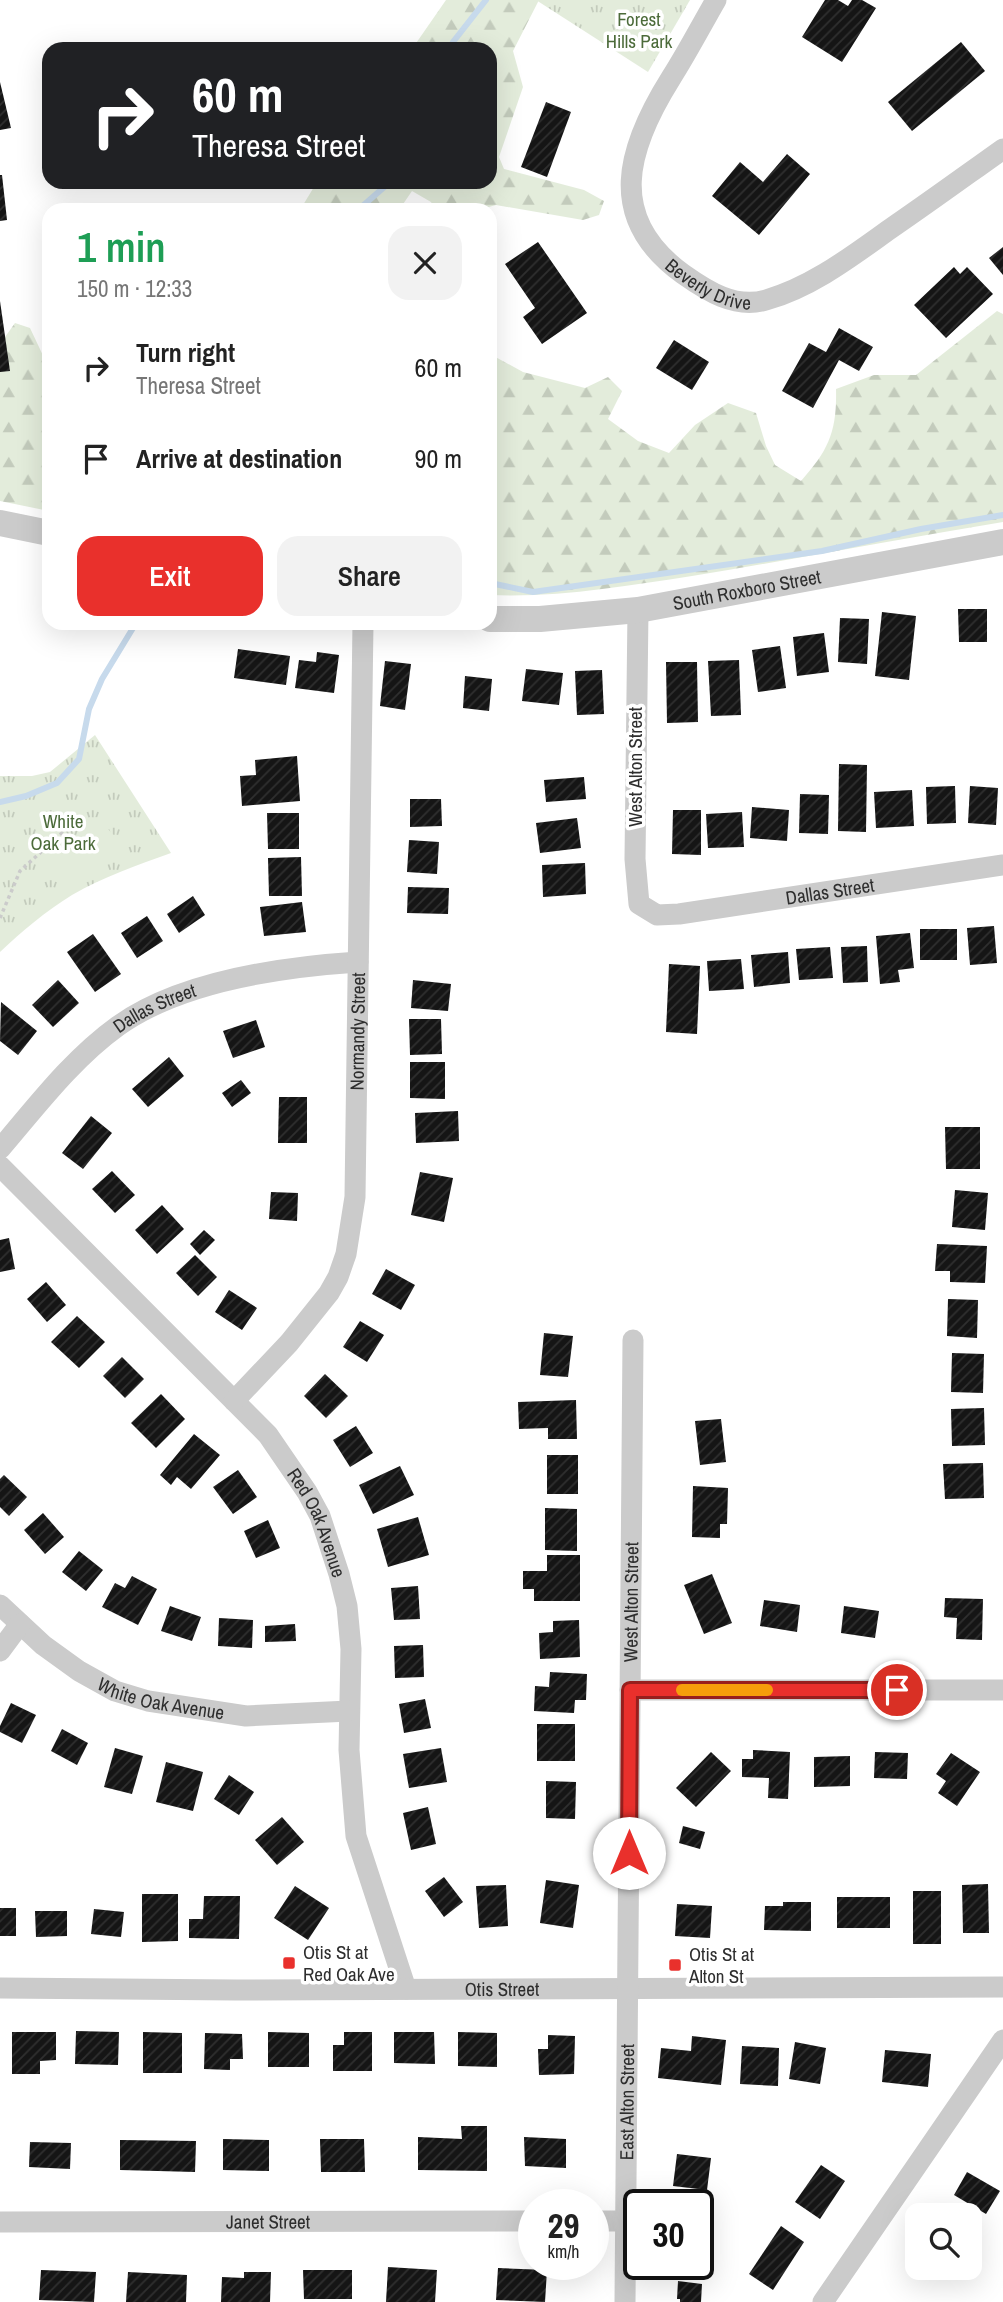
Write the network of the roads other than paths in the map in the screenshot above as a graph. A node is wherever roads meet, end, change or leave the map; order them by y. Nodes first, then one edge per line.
1 (716, 0) edge
2 (1003, 149) edge
3 (0, 523) edge
4 (42, 532) edge
5 (1003, 542) edge
6 (638, 610) junction
7 (497, 619) edge
8 (363, 630) edge
9 (1003, 865) edge
10 (657, 915) joint
11 (358, 962) junction
12 (0, 1149) edge
13 (0, 1166) edge
14 (633, 1340) dead end
15 (233, 1401) junction
16 (0, 1605) edge
17 (20, 1624) junction
18 (0, 1651) edge
19 (630, 1690) junction
20 (1003, 1690) edge
21 (349, 1711) junction
22 (1003, 1987) edge
23 (0, 1988) edge
24 (406, 1989) junction
25 (628, 1989) junction
26 (1003, 2040) edge
27 (626, 2189) edge
28 (518, 2221) edge
29 (0, 2222) edge
30 (625, 2280) edge
31 (625, 2302) edge
32 (823, 2302) edge

1 - 2 street, Beverly Drive
3 - 4 street
5 - 6 street, South Roxboro Street
6 - 7 street, South Roxboro Street
6 - 10 street, West Alton Street
8 - 11 street, Normandy Street
9 - 10 street, Dallas Street
11 - 12 street, Dallas Street
11 - 15 street, Normandy Street
13 - 15 street, Red Oak Avenue
14 - 19 street, West Alton Street
15 - 21 street, Red Oak Avenue
16 - 17 street, White Oak Avenue
17 - 18 street
17 - 21 street, White Oak Avenue
19 - 20 street
19 - 25 street, West Alton Street
21 - 24 street, Red Oak Avenue
22 - 25 street, Otis Street
23 - 24 street, Otis Street
24 - 25 street, Otis Street
25 - 27 street, East Alton Street
26 - 32 street
28 - 29 street, Janet Street
30 - 31 street, East Alton Street

